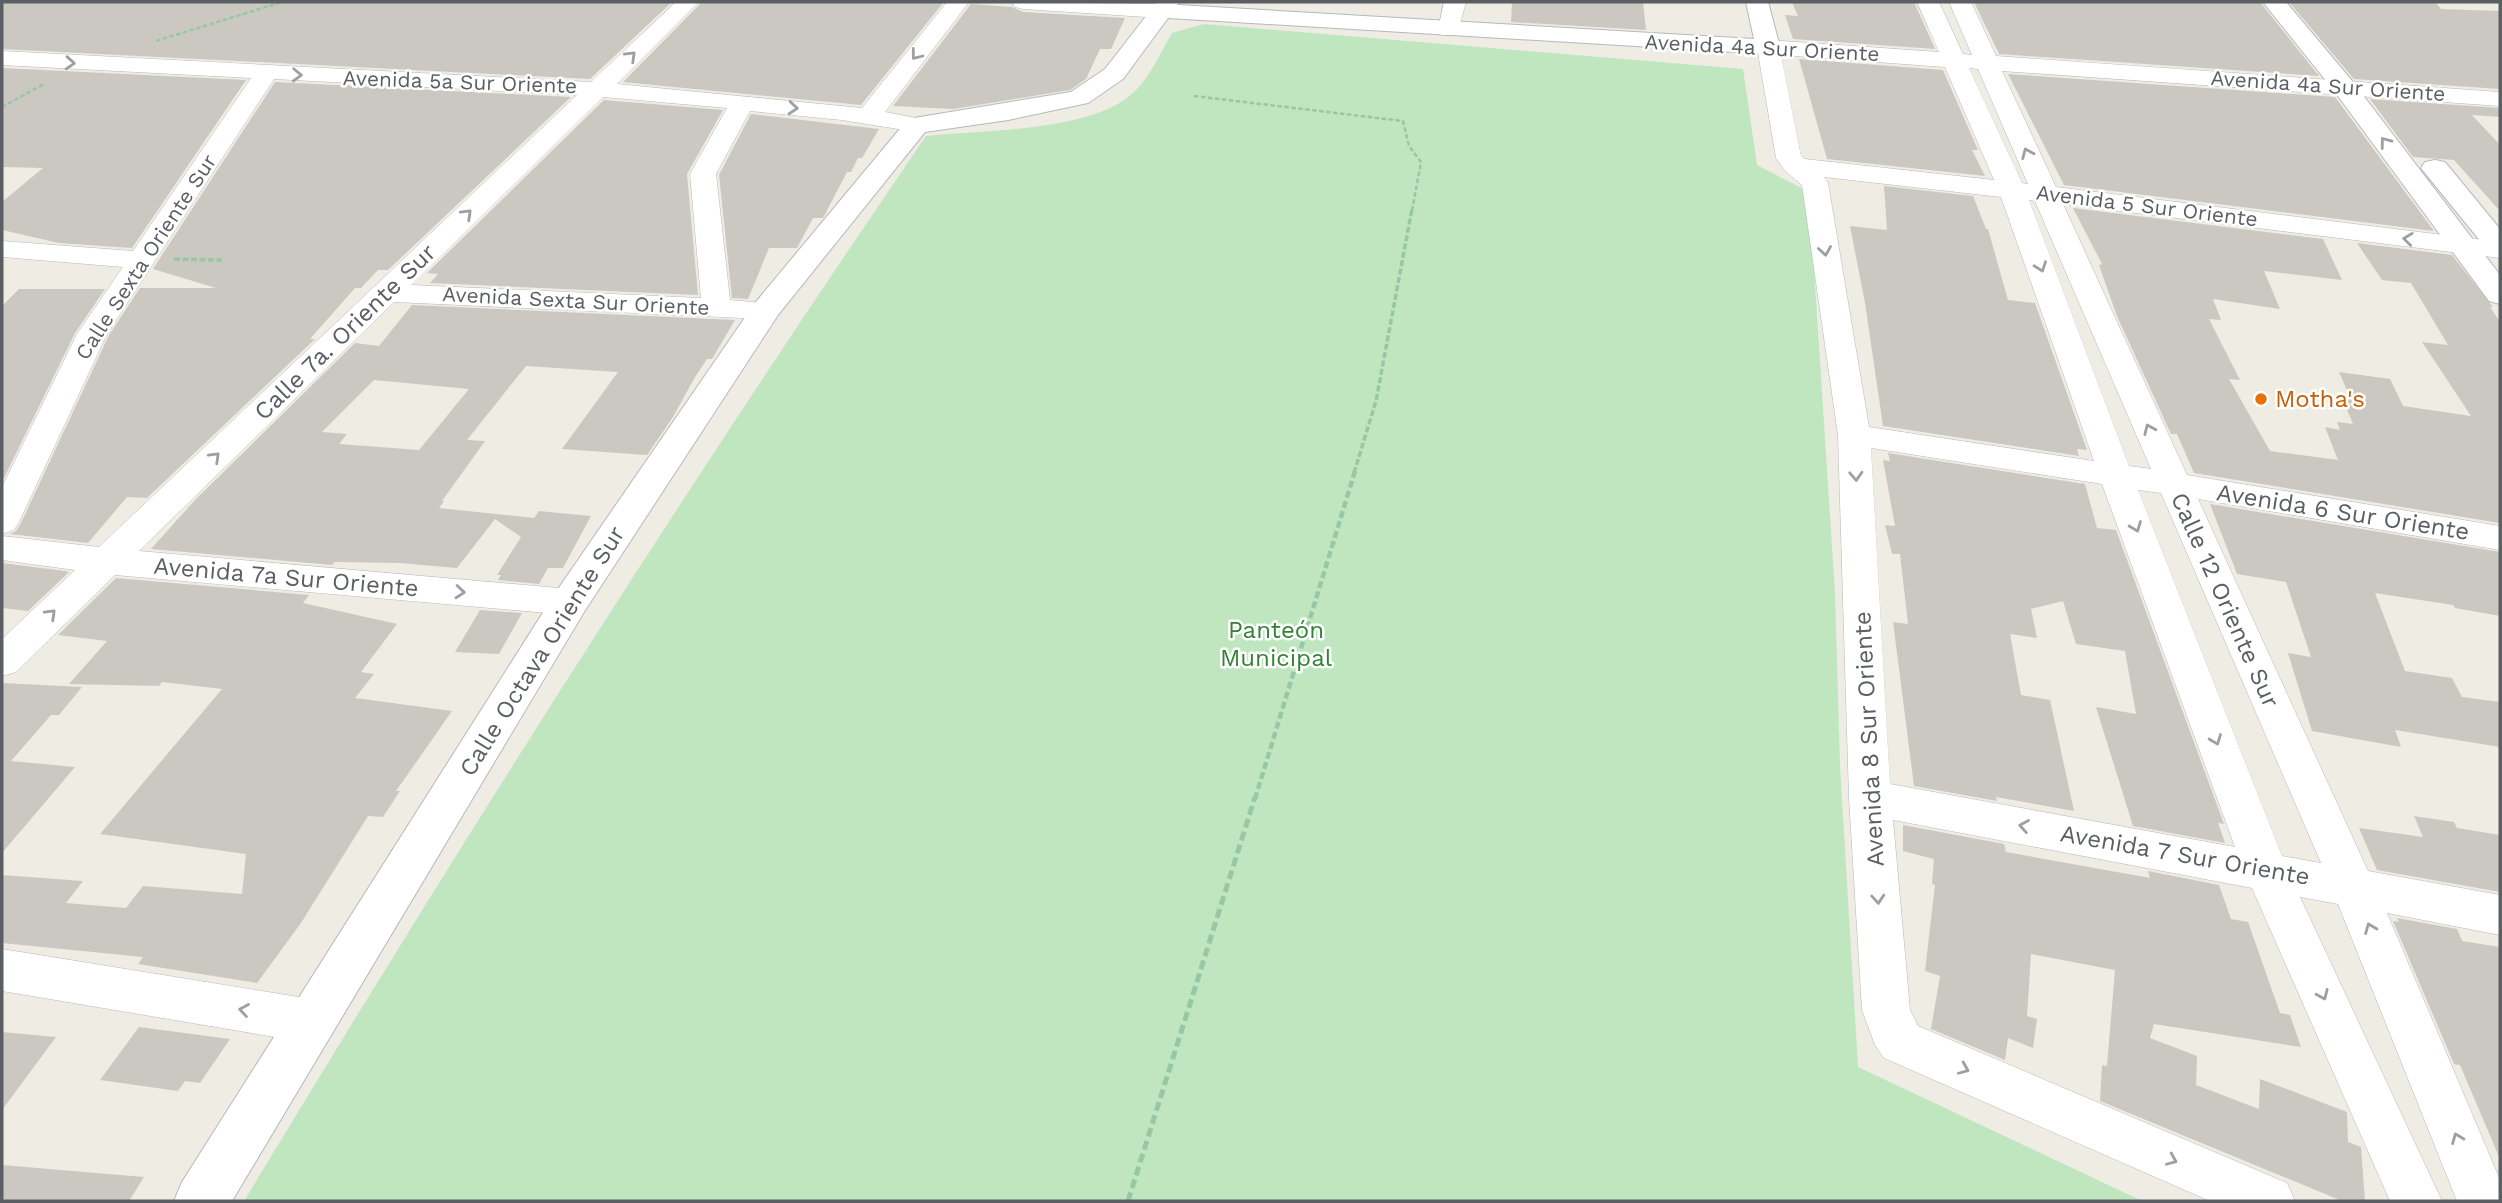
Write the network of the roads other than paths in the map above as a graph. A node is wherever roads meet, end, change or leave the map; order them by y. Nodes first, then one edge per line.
1 (688, 2) edge
2 (958, 2) edge
3 (1023, 2) edge
4 (1455, 2) edge
5 (1757, 2) edge
6 (1928, 2) edge
7 (1960, 2) edge
8 (2274, 2) edge
9 (2302, 2) edge
10 (1165, 6) edge
11 (1449, 30) junction
12 (1768, 47) junction
13 (2, 58) edge
14 (1952, 59) junction
15 (1987, 61) junction
16 (266, 73) junction
17 (599, 88) junction
18 (2358, 88) junction
19 (2499, 99) edge
20 (742, 103) junction
21 (870, 115) junction
22 (917, 125) junction
23 (1804, 174) junction
24 (2033, 202) junction
25 (2, 248) edge
26 (2489, 256) edge
27 (141, 260) junction
28 (386, 293) junction
29 (2500, 295) edge
30 (716, 307) junction
31 (766, 310) junction
32 (1854, 435) junction
33 (2116, 476) junction
34 (2174, 484) junction
35 (2, 522) edge
36 (2500, 538) edge
37 (2, 548) edge
38 (106, 561) junction
39 (570, 602) junction
40 (2, 662) edge
41 (1870, 798) junction
42 (2266, 871) junction
43 (2353, 886) junction
44 (2500, 915) edge
45 (2, 970) edge
46 (311, 1021) junction
47 (201, 1201) edge
48 (2269, 1201) edge
49 (2416, 1201) edge
50 (2483, 1201) edge

17 -> 1 street, Calle 7a. Oriente Sur
2 -> 21 street
3 - 10 street, Avenida 4a Sur Oriente
4 - 11 street
5 - 12 street
6 - 14 street, Calle 12 Oriente Sur
7 - 15 street, Calle 12 Oriente Sur
8 - 18 street
9 - 18 street
10 - 11 street, Avenida 4a Sur Oriente
10 - 22 street
11 - 12 street, Avenida 4a Sur Oriente
12 - 14 street, Avenida 4a Sur Oriente
12 - 23 street, Avenida 8 Sur Oriente
13 -> 16 street, Avenida 5a Sur Oriente
14 - 15 street, Avenida 4a Sur Oriente
14 - 24 street, Calle 12 Oriente Sur
15 - 18 street, Avenida 4a Sur Oriente
24 -> 15 street, Calle 12 Oriente Sur
16 -> 17 street, Avenida 5a Sur Oriente
16 - 27 street, Calle Sexta Oriente Sur
17 - 20 street, Avenida 5a Sur Oriente
28 -> 17 street, Calle 7a. Oriente Sur
18 - 19 street, Avenida 4a Sur Oriente
26 -> 18 street
18 - 26 street
20 -> 21 street, Avenida 5a Sur Oriente
20 - 30 street
21 - 22 street, Avenida 5a Sur Oriente
22 - 31 street, Calle Octava Oriente Sur
23 - 24 street, Avenida 5 Sur Oriente
23 -> 32 street, Avenida 8 Sur Oriente
24 - 26 street, Avenida 5 Sur Oriente
24 -> 33 street, Calle 12 Oriente Sur
34 -> 24 street, Calle 12 Oriente Sur
25 - 27 street
26 - 29 street
27 - 35 street, Calle Sexta Oriente Sur
28 - 30 street, Avenida Sexta Sur Oriente
38 -> 28 street, Calle 7a. Oriente Sur
30 - 31 street, Avenida Sexta Sur Oriente
31 - 39 street, Calle Octava Oriente Sur
32 - 33 street, Avenida 6 Sur Oriente
32 -> 41 street, Avenida 8 Sur Oriente
33 - 34 street, Avenida 6 Sur Oriente
33 -> 42 street, Calle 12 Oriente Sur
34 - 36 street, Avenida 6 Sur Oriente
34 - 43 street, Calle 12 Oriente Sur
37 - 38 street, Avenida 7a Sur Oriente
38 -> 39 street, Avenida 7a Sur Oriente
40 -> 38 street, Calle 7a. Oriente Sur
39 - 46 street, Calle Octava Oriente Sur
42 -> 41 street, Avenida 7 Sur Oriente
41 -> 48 street, Avenida 8 Sur Oriente
42 - 43 street, Avenida 7 Sur Oriente
42 -> 49 street, Calle 12 Oriente Sur
43 - 44 street, Avenida 7 Sur Oriente
50 -> 43 street, Calle 12 Oriente Sur
46 -> 45 street
46 - 47 street, Calle Octava Oriente Sur

